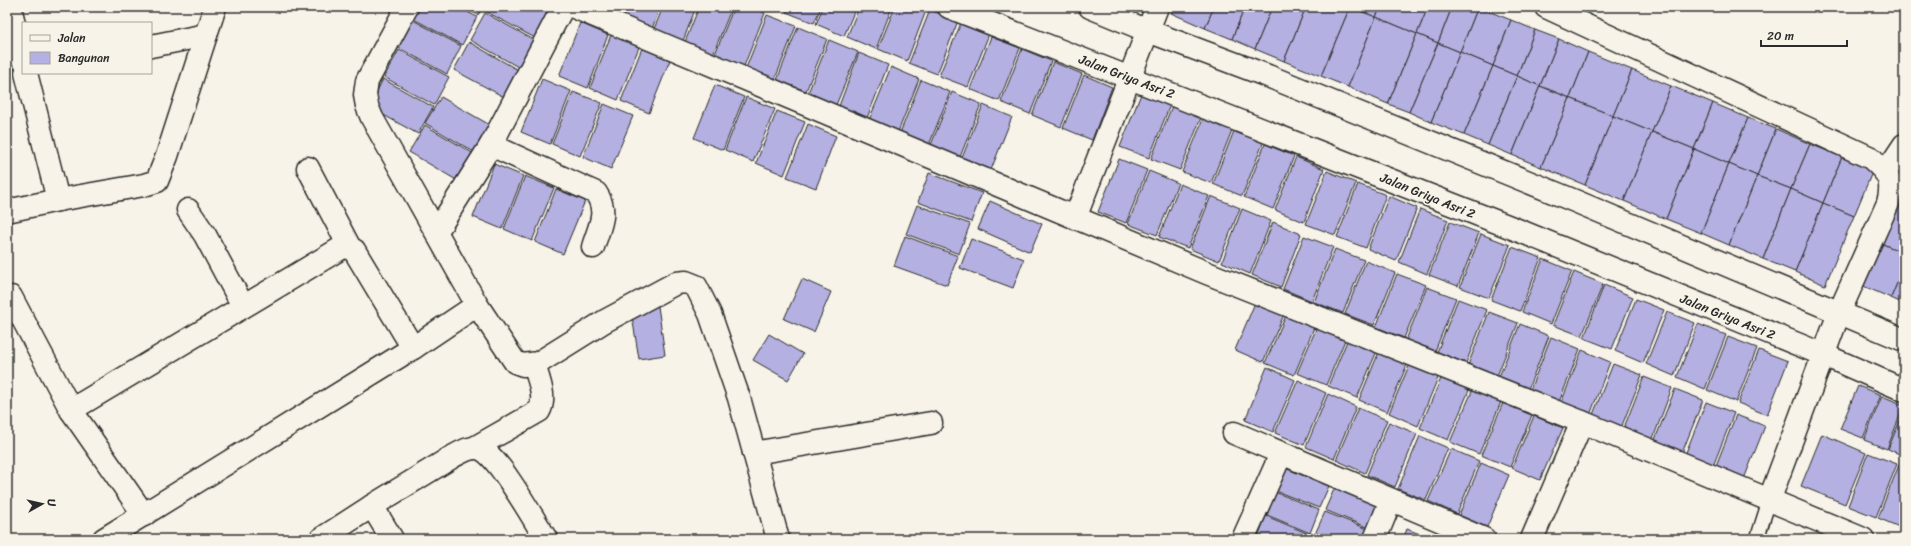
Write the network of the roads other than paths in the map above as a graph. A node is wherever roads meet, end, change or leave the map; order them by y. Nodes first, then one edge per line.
1 (10, 7) edge
2 (215, 7) edge
3 (407, 7) edge
4 (563, 7) edge
5 (574, 7) edge
6 (949, 7) edge
7 (1090, 7) edge
8 (1157, 7) edge
9 (1546, 7) edge
10 (1147, 34) junction
11 (206, 35) junction
12 (152, 46) edge
13 (22, 56) edge
14 (26, 74) edge
15 (1130, 75) junction
16 (491, 145) junction
17 (1904, 145) edge
18 (308, 168) dead end
19 (1886, 172) junction
20 (58, 200) junction
21 (188, 210) dead end
22 (7, 211) edge
23 (1075, 218) junction
24 (437, 231) junction
25 (593, 246) dead end
26 (350, 248) junction
27 (11, 297) dead end
28 (477, 305) junction
29 (243, 306) junction
30 (1839, 313) junction
31 (1904, 340) edge
32 (413, 348) junction
33 (1824, 355) junction
34 (534, 364) junction
35 (1904, 390) edge
36 (72, 410) junction
37 (1582, 422) junction
38 (932, 423) dead end
39 (1234, 433) dead end
40 (474, 448) junction
41 (754, 453) junction
42 (1280, 454) junction
43 (1391, 500) junction
44 (1770, 501) junction
45 (372, 506) junction
46 (144, 515) junction
47 (104, 539) edge
48 (320, 539) edge
49 (392, 539) edge
50 (546, 539) edge
51 (778, 539) edge
52 (1243, 539) edge
53 (1375, 539) edge
54 (1484, 539) edge
55 (1532, 539) edge
56 (1756, 539) edge
57 (1863, 539) edge

1 - 13 street
2 - 11 street
3 - 24 street
4 - 16 street
5 - 23 street
6 - 15 street, Jalan Griya Asri 2
7 - 10 street
8 - 10 street
9 - 19 street
10 - 15 street
10 - 30 street
11 - 12 street
11 - 20 street
14 - 20 street
15 - 23 street
15 - 33 street, Jalan Griya Asri 2
16 - 24 street
16 - 25 street
17 - 19 street
18 - 26 street
19 - 30 street
20 - 22 street
21 - 29 street
23 - 37 street
24 - 28 street
26 - 29 street
26 - 32 street
27 - 36 street
28 - 32 street
28 - 34 street
29 - 36 street
30 - 31 street
30 - 33 street
32 - 46 street
33 - 35 street, Jalan Griya Asri 2
33 - 44 street
34 - 40 street
34 - 41 street
36 - 46 street
37 - 44 street
37 - 55 street
38 - 41 street
39 - 42 street
40 - 45 street
40 - 50 street
41 - 51 street
42 - 43 street
42 - 52 street
43 - 53 street
43 - 54 street
44 - 56 lane
44 - 57 street
45 - 48 street
45 - 49 street
46 - 47 street

